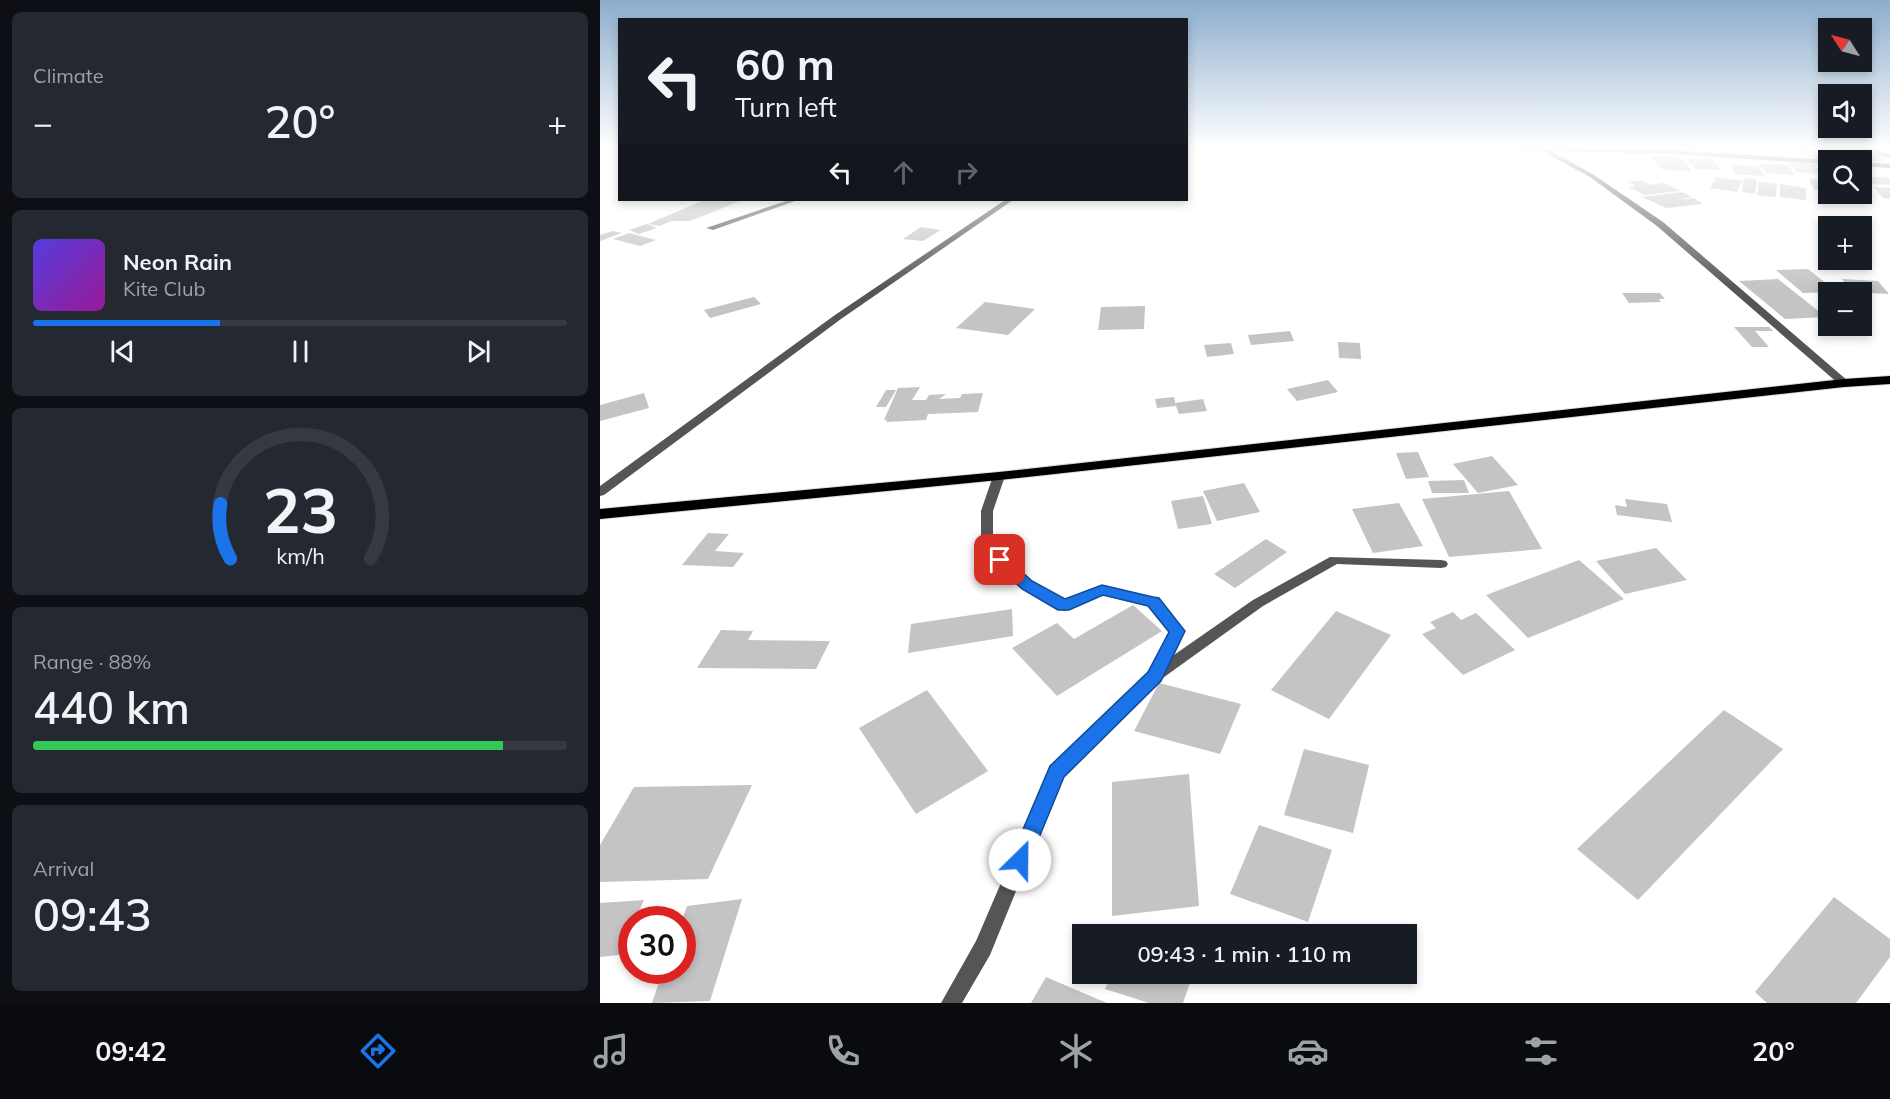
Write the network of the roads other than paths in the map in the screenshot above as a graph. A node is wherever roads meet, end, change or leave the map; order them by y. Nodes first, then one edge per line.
1 (1619, 195) edge
2 (791, 201) edge
3 (1009, 201) edge
4 (710, 228) dead end
5 (1890, 380) edge
6 (1844, 383) junction
7 (999, 476) junction
8 (600, 492) edge
9 (600, 514) edge
10 (1441, 564) dead end
11 (1155, 676) junction
12 (951, 1003) edge

1 - 6 street
2 - 4 street
3 - 8 street
5 - 6 main road
6 - 7 main road
7 - 9 main road
7 - 11 street
10 - 11 street
11 - 12 street

